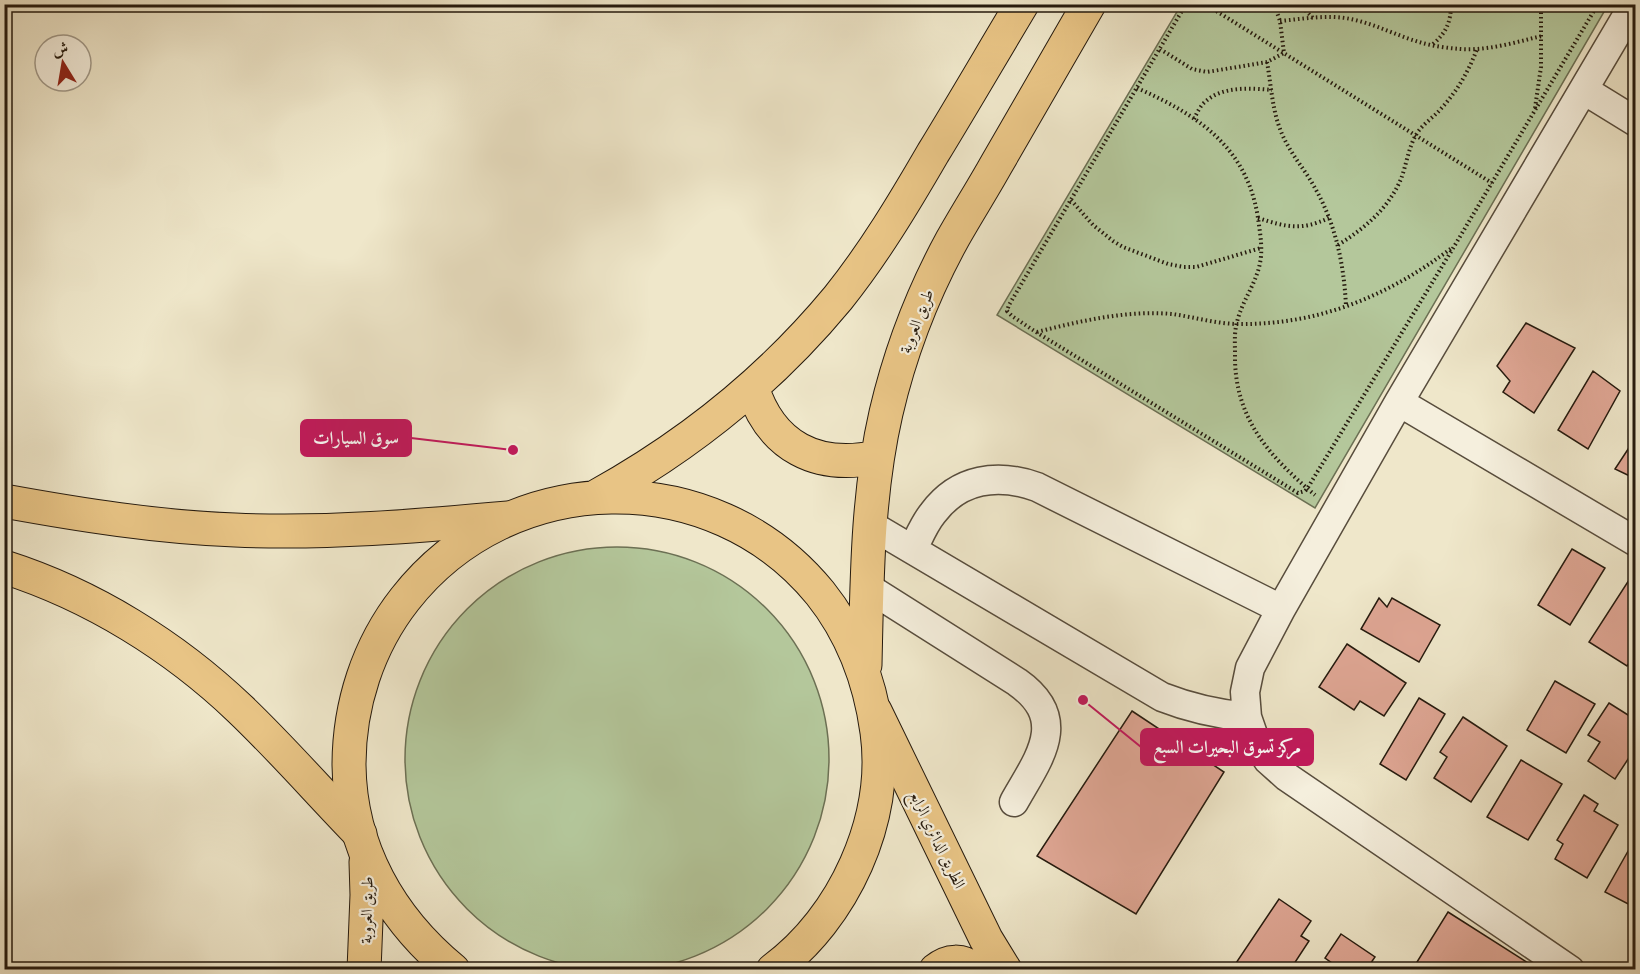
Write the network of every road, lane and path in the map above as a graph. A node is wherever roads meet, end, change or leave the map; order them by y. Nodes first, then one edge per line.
1 (1022, 4) edge
2 (1089, 4) edge
3 (1185, 4) edge
4 (1205, 4) edge
5 (1274, 4) edge
6 (1299, 4) edge
7 (1450, 4) edge
8 (1541, 4) edge
9 (1598, 4) edge
10 (1634, 4) edge
11 (1314, 18) junction
12 (1280, 21) junction
13 (1542, 36) junction
14 (1433, 45) junction
15 (1160, 49) junction
16 (1477, 49) junction
17 (1284, 53) junction
18 (1267, 62) junction
19 (1137, 88) junction
20 (1272, 90) junction
21 (1584, 90) junction
22 (1534, 113) junction
23 (1194, 119) junction
24 (1635, 122) edge
25 (1416, 135) junction
26 (1492, 183) junction
27 (1519, 199) junction
28 (1071, 200) junction
29 (1258, 218) junction
30 (1329, 218) junction
31 (1338, 245) junction
32 (1455, 245) junction
33 (1261, 248) junction
34 (1346, 306) junction
35 (1236, 324) junction
36 (1036, 332) junction
37 (752, 387) junction
38 (1399, 402) junction
39 (877, 457) junction
40 (1307, 489) junction
41 (597, 496) junction
42 (4, 501) edge
43 (1336, 513) junction
44 (508, 518) junction
45 (869, 524) junction
46 (1635, 542) edge
47 (912, 549) junction
48 (4, 567) edge
49 (867, 587) junction
50 (1281, 609) junction
51 (869, 691) junction
52 (1247, 717) junction
53 (1014, 802) dead end
54 (362, 843) junction
55 (364, 969) edge
56 (453, 969) edge
57 (773, 969) edge
58 (936, 969) edge
59 (975, 969) edge
60 (1005, 969) edge
61 (1570, 969) edge

1 - 37 main road
2 - 39 main road, طريق العروبة
3 - 15 path
4 - 17 path
5 - 12 path
6 - 11 path
7 - 14 path
8 - 13 path
9 - 22 path
10 - 21 street
11 - 12 path
11 - 14 path
12 - 17 path
13 - 16 path
13 - 22 path
14 - 16 path
15 - 18 path
15 - 19 path
16 - 25 path
17 - 18 path
17 - 25 path
18 - 20 path
19 - 23 path
19 - 28 path
20 - 23 path
20 - 30 path
21 - 24 street
21 - 27 street
22 - 26 path
23 - 29 path
25 - 26 path
25 - 31 path
26 - 27 path
26 - 32 path
27 - 38 street
28 - 33 path
28 - 36 path
29 - 30 path
29 - 33 path
30 - 31 path
31 - 34 path
32 - 34 path
32 - 40 path
33 - 35 path
34 - 35 path
35 - 36 path
35 - 40 path
36 - 40 path
37 - 39 main road
37 - 41 main road
38 - 43 street
38 - 46 street
39 - 45 main road, طريق العروبة
40 - 43 path
41 - 44 main road
41 - 51 main road
42 - 44 main road
43 - 50 street
44 - 54 main road
45 - 47 street
45 - 49 main road, طريق العروبة
47 - 50 street
47 - 52 street
48 - 54 main road
49 - 51 main road, طريق العروبة
49 - 53 street
50 - 52 street
51 - 57 main road
51 - 60 main road, الطريق الدائري الرابع
52 - 61 street
54 - 55 main road, طريق العروبة
54 - 56 main road
58 - 59 main road

